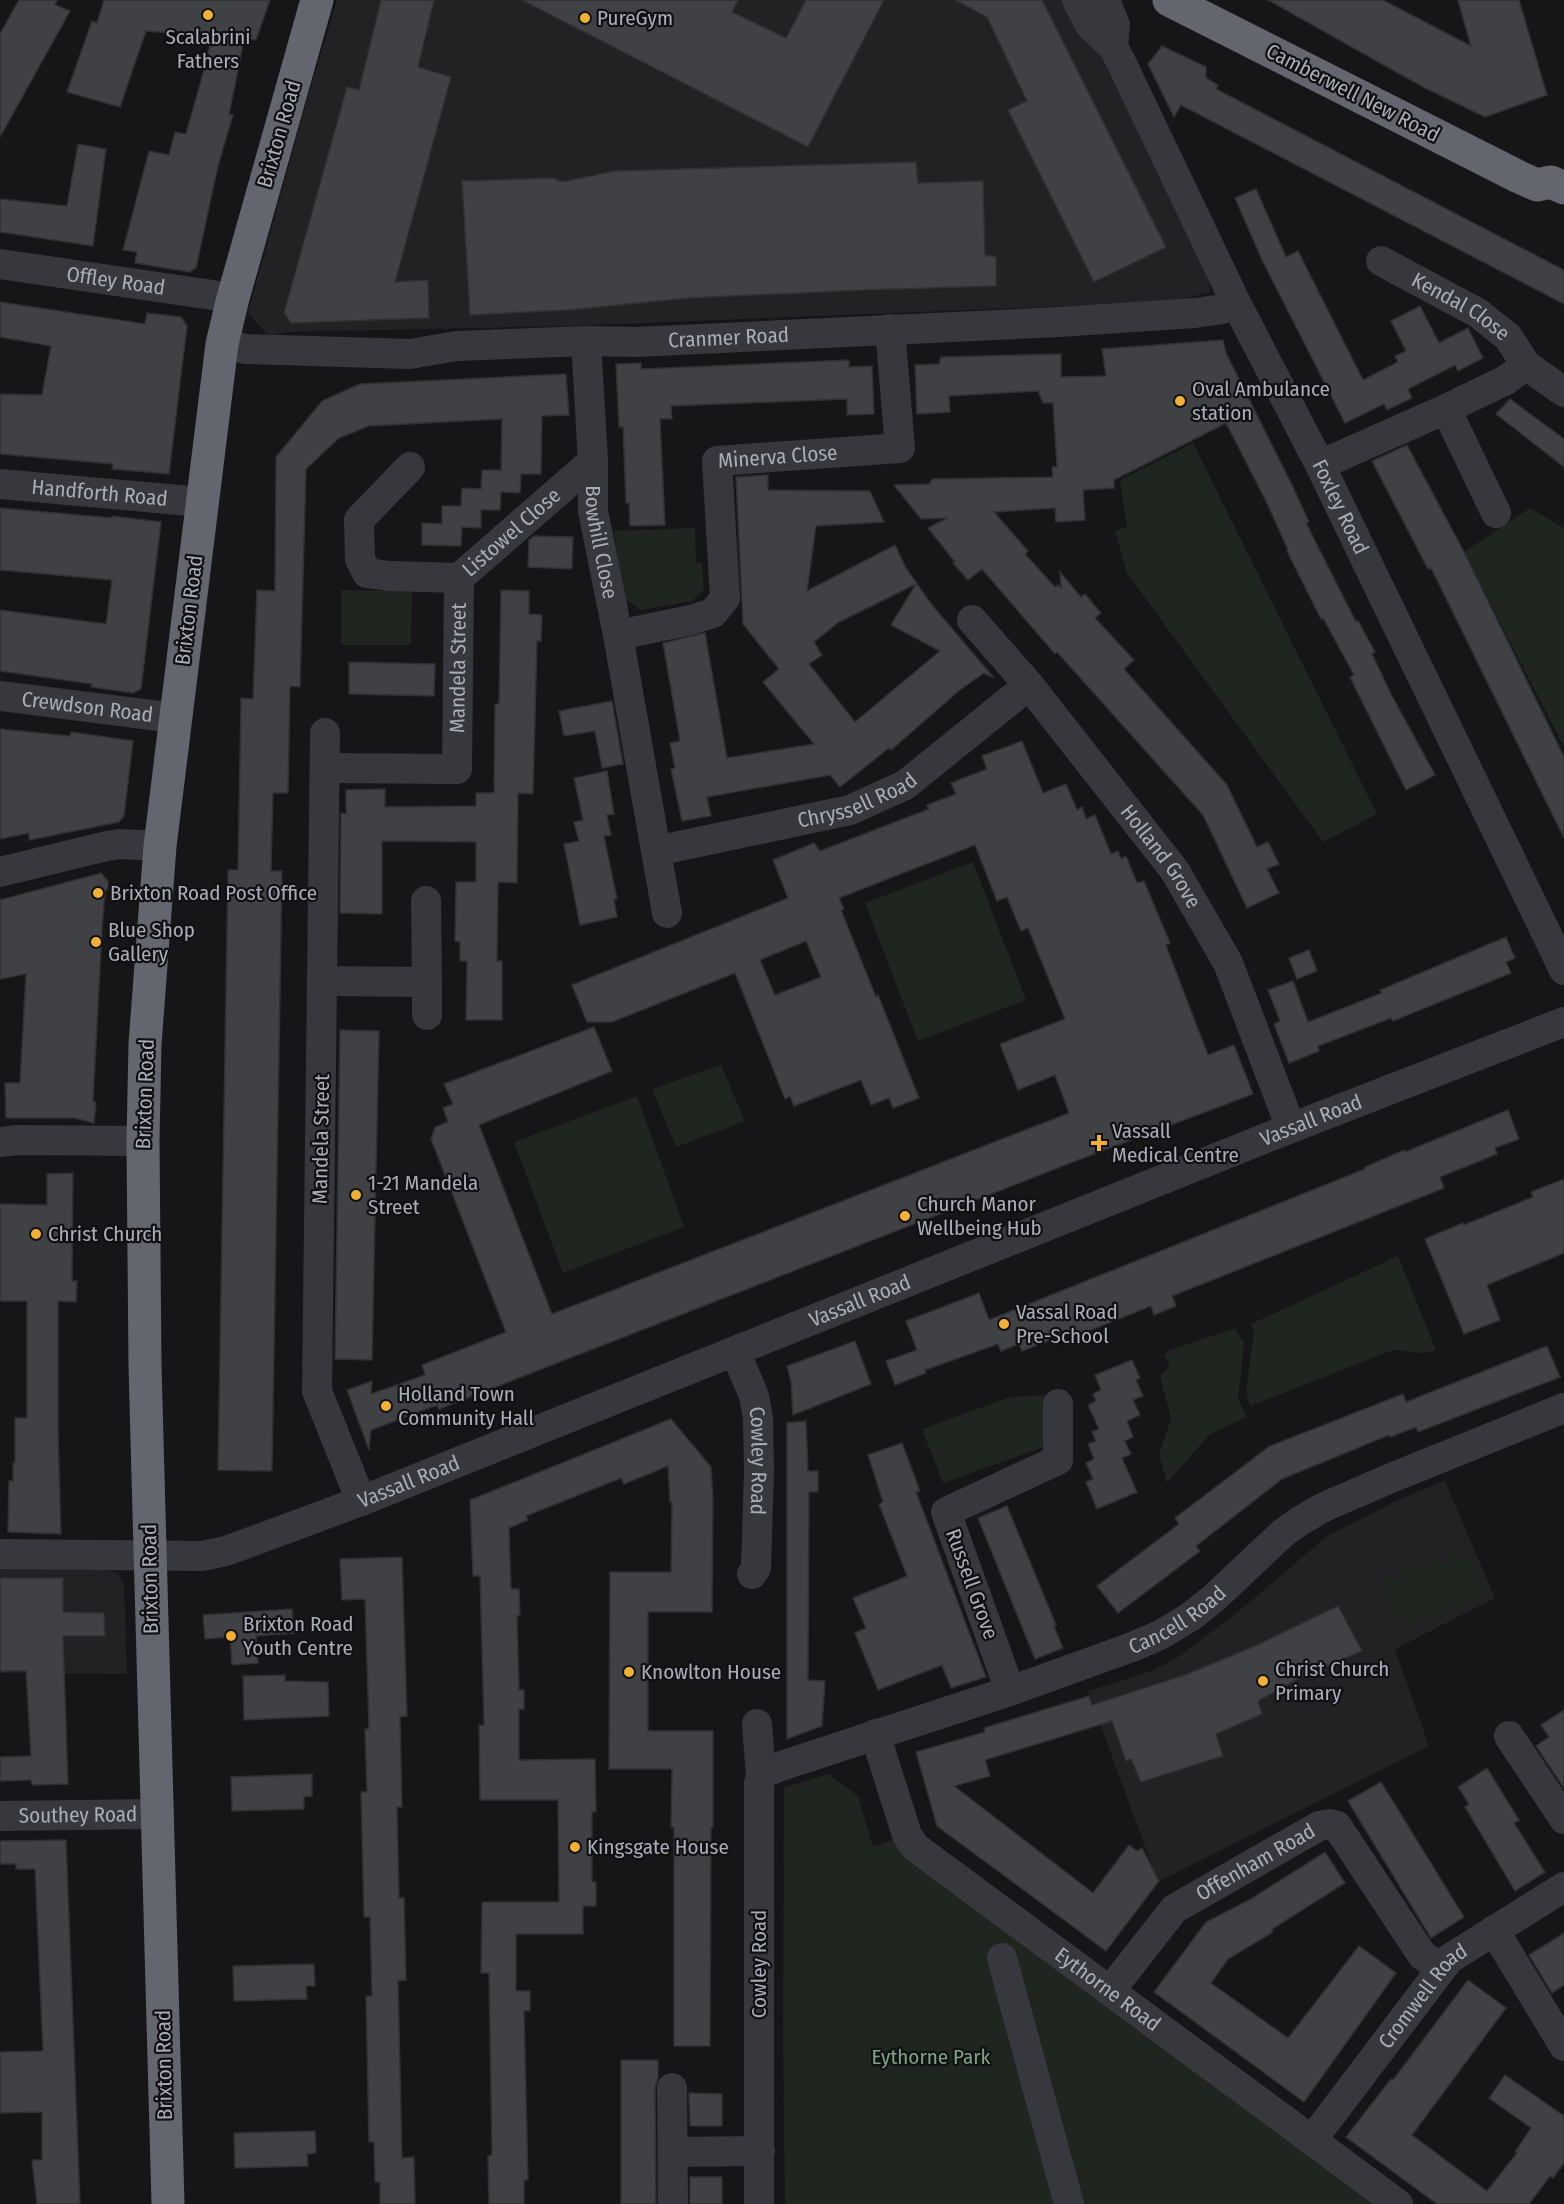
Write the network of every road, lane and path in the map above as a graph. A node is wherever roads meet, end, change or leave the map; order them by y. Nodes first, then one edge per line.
1 (317, 0) edge
2 (1077, 0) edge
3 (1105, 0) edge
4 (1169, 0) edge
5 (1113, 47) junction
6 (1551, 187) edge
7 (1564, 210) edge
8 (1381, 261) dead end
9 (0, 264) edge
10 (233, 298) junction
11 (1236, 303) junction
12 (890, 329) junction
13 (586, 341) junction
14 (222, 344) junction
15 (1526, 365) junction
16 (1564, 392) edge
17 (1446, 410) junction
18 (593, 460) junction
19 (1320, 465) junction
20 (410, 467) dead end
21 (0, 484) edge
22 (201, 502) junction
23 (1496, 513) dead end
24 (459, 578) junction
25 (972, 620) dead end
26 (618, 635) junction
27 (1029, 685) junction
28 (0, 696) edge
29 (176, 718) junction
30 (325, 733) dead end
31 (326, 768) junction
32 (160, 846) junction
33 (656, 851) junction
34 (0, 872) edge
35 (426, 901) dead end
36 (667, 913) dead end
37 (1564, 970) edge
38 (323, 981) junction
39 (427, 982) junction
40 (426, 1015) dead end
41 (1564, 1022) edge
42 (1291, 1128) junction
43 (143, 1141) junction
44 (0, 1142) edge
45 (735, 1351) junction
46 (1058, 1404) dead end
47 (1564, 1408) edge
48 (361, 1501) junction
49 (0, 1554) edge
50 (150, 1556) junction
51 (752, 1574) dead end
52 (1010, 1691) junction
53 (757, 1724) dead end
54 (875, 1734) junction
55 (1509, 1736) dead end
56 (761, 1776) junction
57 (156, 1814) junction
58 (0, 1816) edge
59 (1564, 1819) edge
60 (1564, 1887) edge
61 (1494, 1930) junction
62 (1002, 1958) dead end
63 (1440, 1968) junction
64 (1110, 1991) junction
65 (1564, 2046) edge
66 (672, 2088) dead end
67 (1312, 2140) junction
68 (760, 2151) junction
69 (673, 2152) junction
70 (168, 2204) edge
71 (672, 2204) edge
72 (759, 2204) edge
73 (1069, 2204) edge
74 (1398, 2204) edge

1 - 10 highway, Brixton Road
2 - 5 street, Foxley Road
3 - 5 street, Foxley Road
4 - 6 highway, Camberwell New Road
5 - 11 street, Foxley Road
6 - 7 highway, Camberwell New Road
8 - 15 street, Kendal Close
9 - 10 street, Offley Road
10 - 14 highway, Brixton Road
11 - 12 street, Cranmer Road
11 - 19 street, Foxley Road
12 - 13 street, Cranmer Road
12 - 26 street, Minerva Close
13 - 14 street, Cranmer Road
13 - 18 street, Bowhill Close
14 - 22 highway, Brixton Road
15 - 16 street, Kendal Close
15 - 17 street, Kendal Close
17 - 19 street, Kendal Close
17 - 23 street
18 - 24 street, Listowel Close
18 - 26 street, Bowhill Close
19 - 37 street, Foxley Road
20 - 24 street, Listowel Close
21 - 22 street, Handforth Road
22 - 29 highway, Brixton Road
24 - 31 street, Mandela Street
25 - 27 street, Holland Grove
26 - 33 street, Bowhill Close
27 - 33 street, Chryssell Road
27 - 42 street, Holland Grove
28 - 29 street, Crewdson Road
29 - 32 highway, Brixton Road
30 - 31 street, Mandela Street
31 - 38 street, Mandela Street
32 - 34 street
32 - 43 highway, Brixton Road
33 - 36 street
35 - 39 street
38 - 39 street
38 - 48 street, Mandela Street
39 - 40 street
41 - 42 street, Vassall Road
42 - 45 street, Vassall Road
43 - 44 street
43 - 50 highway, Brixton Road
45 - 48 street, Vassall Road
45 - 51 street, Cowley Road
46 - 52 street, Russell Grove
47 - 52 street, Cancell Road
48 - 50 street, Vassall Road
49 - 50 street, Vassall Road
50 - 57 highway, Brixton Road
52 - 54 street, Cancell Road
53 - 56 street, Cowley Road
54 - 56 street, Cancell Road
54 - 64 street, Eythorne Road
55 - 59 street
56 - 68 street, Cowley Road
57 - 58 street, Southey Road
57 - 70 highway, Brixton Road
60 - 61 street, Cromwell Road
61 - 63 street, Cromwell Road
61 - 65 street
62 - 73 street
63 - 64 street, Offenham Road
63 - 67 street, Cromwell Road
64 - 67 street, Eythorne Road
66 - 69 street
67 - 74 street, Eythorne Road
68 - 69 street
68 - 72 street, Cowley Road
69 - 71 street

